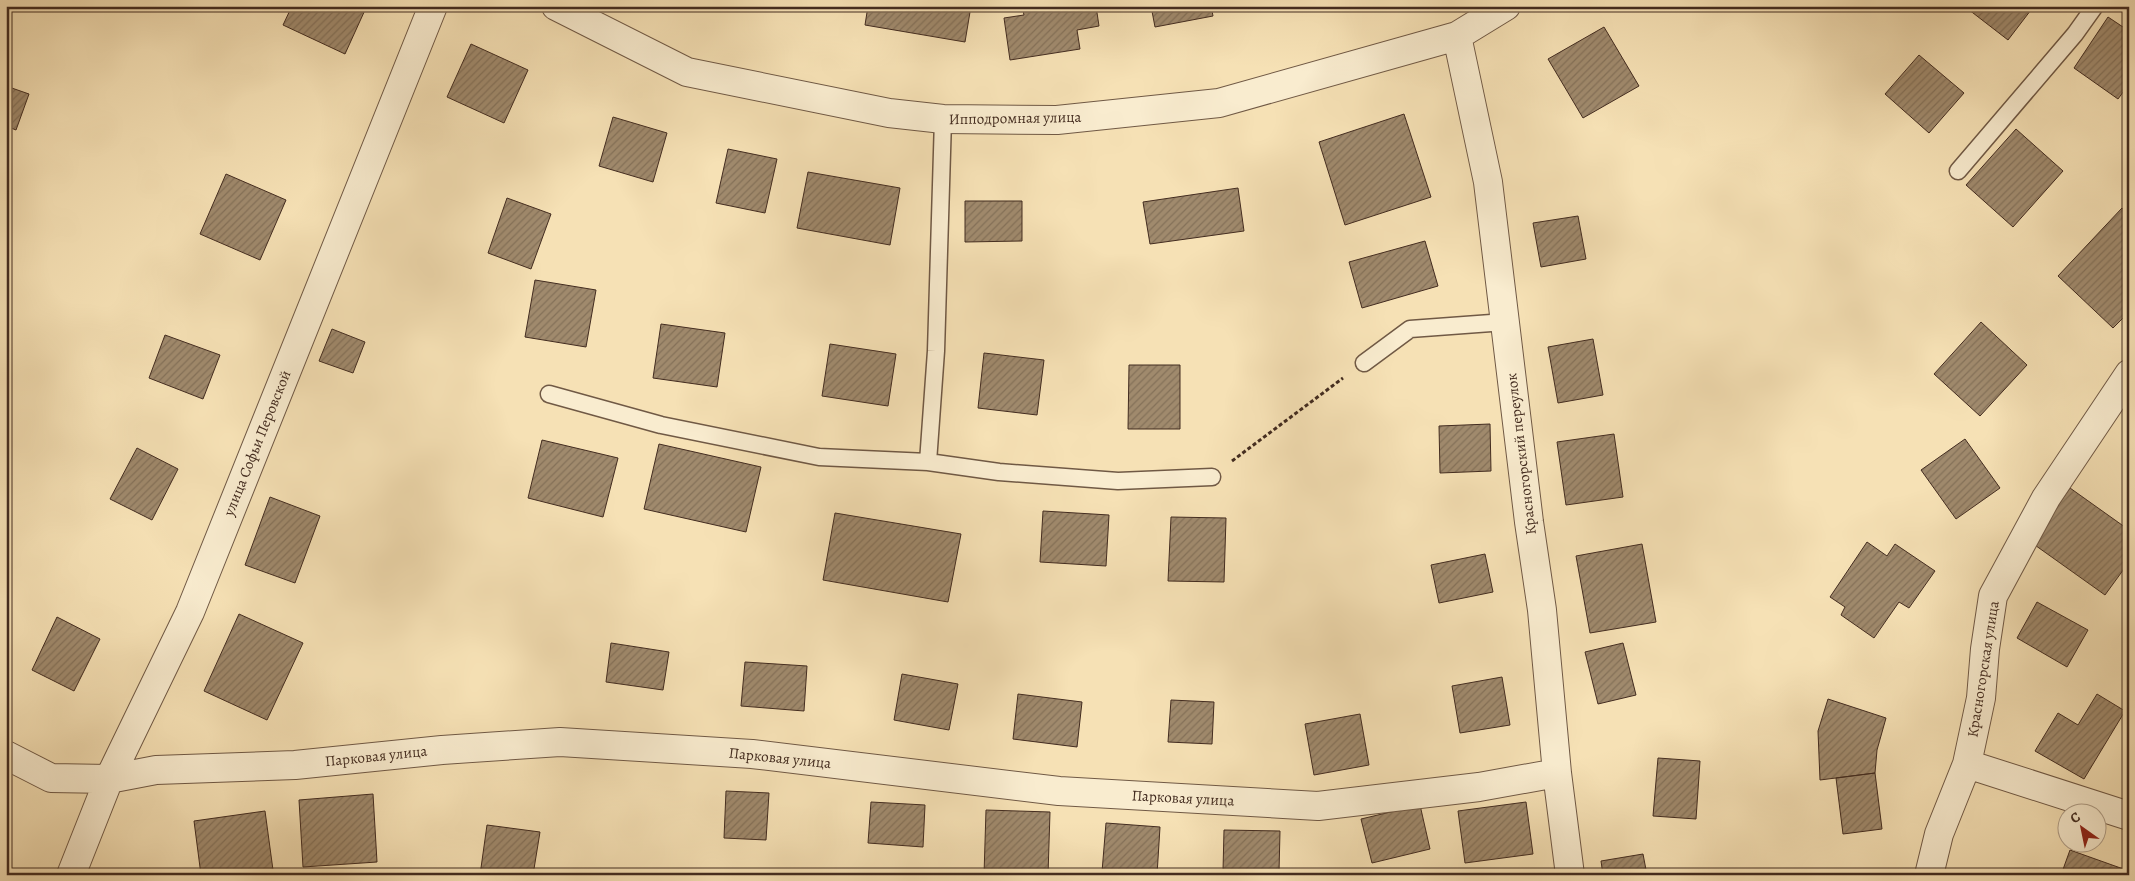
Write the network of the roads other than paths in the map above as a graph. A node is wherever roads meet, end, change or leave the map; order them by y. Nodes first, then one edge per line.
1 (433, 6) edge
2 (556, 6) edge
3 (1506, 6) edge
4 (2095, 6) edge
5 (1457, 36) junction
6 (943, 119) junction
7 (1958, 171) dead end
8 (1505, 322) junction
9 (1364, 363) road end
10 (2129, 374) edge
11 (549, 394) dead end
12 (928, 462) junction
13 (1212, 477) road end
14 (6, 755) edge
15 (1967, 764) junction
16 (1557, 773) junction
17 (109, 779) junction
18 (2129, 816) edge
19 (71, 875) edge
20 (1570, 875) edge
21 (1929, 875) edge

1 - 17 street, улица Софьи Перовской
2 - 6 street, Ипподромная улица
3 - 5 street, Ипподромная улица
4 - 7 lane
5 - 6 street, Ипподромная улица
5 - 8 street, Красногорский переулок
6 - 12 lane
8 - 9 lane
8 - 16 street, Красногорский переулок
10 - 15 street, Красногорская улица
11 - 12 lane
12 - 13 lane
14 - 17 street, Парковая улица
15 - 18 street
15 - 21 street, Красногорская улица
16 - 17 street, Парковая улица
16 - 20 street, Красногорский переулок
17 - 19 street, улица Софьи Перовской

